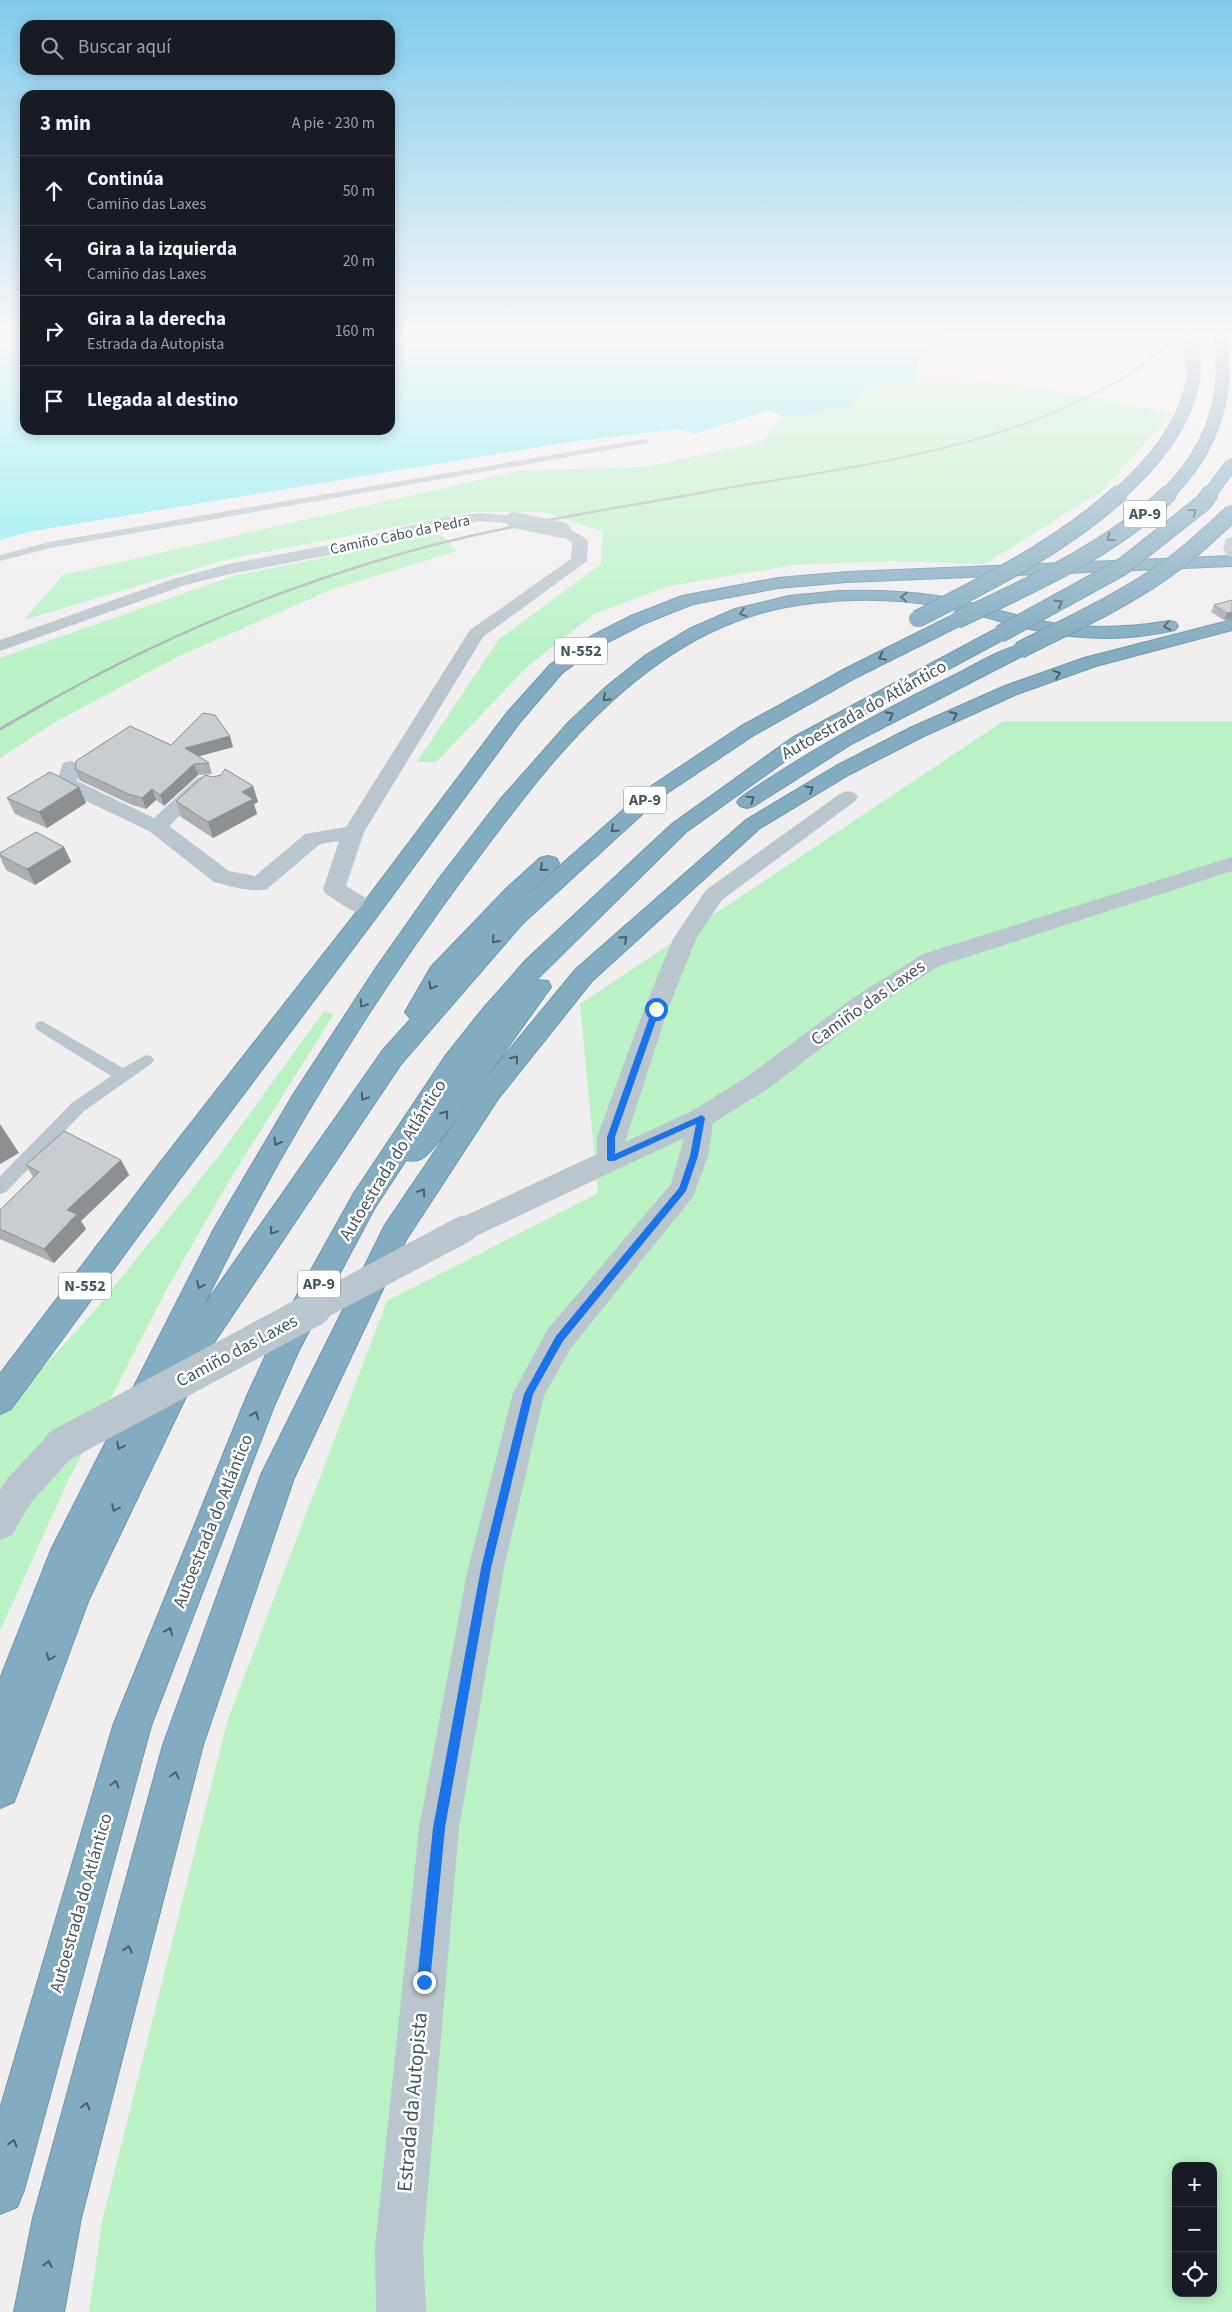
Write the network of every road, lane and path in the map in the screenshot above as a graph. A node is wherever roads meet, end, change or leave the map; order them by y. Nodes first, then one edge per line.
1 (1181, 439) edge
2 (1213, 439) edge
3 (644, 440) dead end
4 (1232, 464) edge
5 (1232, 513) edge
6 (1232, 540) edge
7 (1232, 556) edge
8 (0, 558) edge
9 (1232, 561) edge
10 (1232, 613) edge
11 (1232, 625) edge
12 (1010, 642) junction
13 (0, 646) edge
14 (70, 767) dead end
15 (218, 785) edge
16 (848, 797) dead end
17 (156, 827) junction
18 (353, 832) junction
19 (1232, 864) edge
20 (370, 910) junction
21 (42, 1026) dead end
22 (392, 1057) junction
23 (146, 1060) dead end
24 (123, 1076) junction
25 (702, 1118) junction
26 (611, 1159) junction
27 (169, 1172) junction
28 (0, 1187) edge
29 (0, 1371) edge
30 (0, 1400) edge
31 (0, 1523) edge
32 (0, 1731) edge
33 (0, 1788) edge
34 (0, 2190) edge
35 (39, 2312) edge
36 (401, 2312) edge

1 -> 22 highway, bridge
2 -> 22 highway, Autoestrada do Atlántico / AP-9, bridge
3 - 8 lane
12 -> 4 highway, Autoestrada do Atlántico / AP-9, bridge
5 - 12 highway, bridge
6 - 7 lane
9 - 20 highway, N-552
10 -> 32 highway
35 -> 11 highway
34 -> 12 highway, Autoestrada do Atlántico / AP-9
13 - 18 street, Camiño Cabo da Pedra, bridge
14 - 17 street
15 - 17 street
16 - 26 street
17 - 18 street
18 - 20 street, Camiño Cabo da Pedra
19 - 25 street, Camiño das Laxes
20 - 27 highway, N-552
21 - 24 lane
22 -> 33 highway, Autoestrada do Atlántico / AP-9
23 - 24 lane
24 - 28 lane
25 - 26 street, Camiño das Laxes
25 - 36 street, Estrada da Autopista
26 - 31 street, Camiño das Laxes, bridge
27 - 29 highway, N-552
27 - 30 highway, N-552

